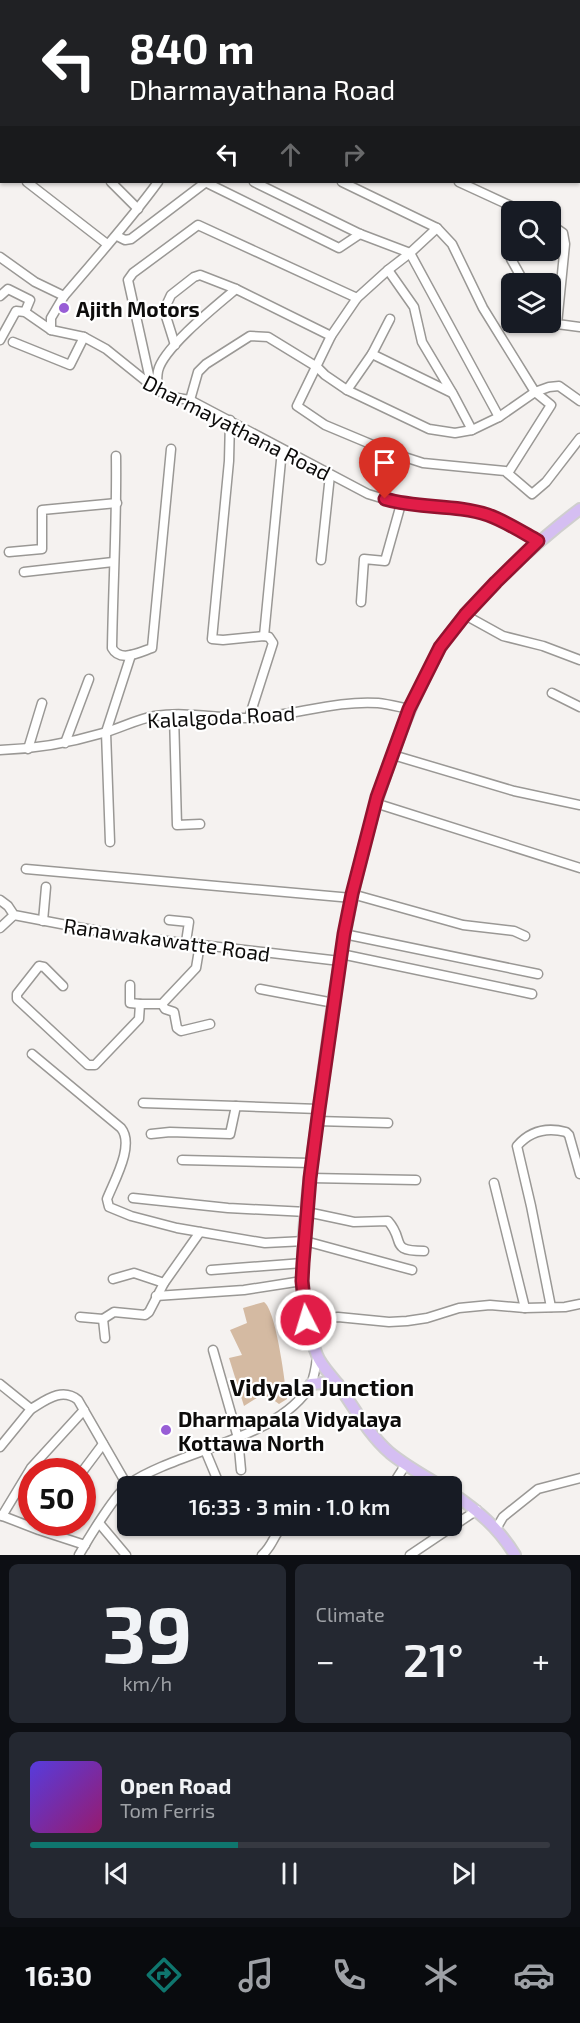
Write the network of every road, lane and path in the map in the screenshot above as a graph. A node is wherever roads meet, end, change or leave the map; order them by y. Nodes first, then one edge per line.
1 (28, 183) edge
2 (112, 183) edge
3 (157, 183) edge
4 (205, 183) edge
5 (208, 183) edge
6 (256, 183) edge
7 (344, 183) edge
8 (461, 183) edge
9 (501, 203) edge
10 (138, 209) junction
11 (437, 228) junction
12 (561, 232) edge
13 (360, 234) junction
14 (117, 236) junction
15 (107, 244) junction
16 (410, 253) junction
17 (0, 257) edge
18 (388, 270) junction
19 (561, 273) edge
20 (236, 289) junction
21 (0, 296) edge
22 (64, 296) junction
23 (357, 298) junction
24 (25, 312) junction
25 (390, 319) dead end
26 (561, 324) edge
27 (580, 327) edge
28 (51, 330) junction
29 (332, 336) junction
30 (84, 337) junction
31 (0, 340) edge
32 (13, 342) dead end
33 (175, 345) junction
34 (372, 354) junction
35 (317, 367) junction
36 (154, 387) junction
37 (347, 390) junction
38 (535, 392) junction
39 (453, 394) junction
40 (190, 400) junction
41 (580, 401) edge
42 (499, 417) junction
43 (230, 420) junction
44 (472, 430) junction
45 (580, 438) edge
46 (171, 449) dead end
47 (282, 450) junction
48 (116, 456) dead end
49 (508, 473) junction
50 (330, 475) junction
51 (117, 503) junction
52 (401, 504) junction
53 (580, 509) edge
54 (538, 541) junction
55 (9, 552) dead end
56 (321, 560) dead end
57 (113, 562) junction
58 (24, 573) dead end
59 (361, 602) dead end
60 (465, 615) junction
61 (264, 636) junction
62 (131, 655) junction
63 (580, 660) edge
64 (89, 679) dead end
65 (552, 693) dead end
66 (42, 703) dead end
67 (580, 707) edge
68 (409, 709) junction
69 (174, 715) junction
70 (249, 718) junction
71 (106, 732) junction
72 (65, 743) junction
73 (28, 749) junction
74 (0, 750) edge
75 (393, 754) junction
76 (375, 803) junction
77 (580, 805) edge
78 (200, 824) dead end
79 (110, 842) dead end
80 (580, 868) edge
81 (26, 869) dead end
82 (46, 887) dead end
83 (352, 896) junction
84 (0, 900) edge
85 (14, 915) junction
86 (170, 920) dead end
87 (43, 921) junction
88 (0, 928) edge
89 (344, 934) junction
90 (525, 936) dead end
91 (186, 942) junction
92 (200, 944) junction
93 (341, 957) junction
94 (538, 974) dead end
95 (130, 985) dead end
96 (63, 986) dead end
97 (260, 989) dead end
98 (532, 994) dead end
99 (334, 1003) junction
100 (140, 1004) junction
101 (162, 1004) junction
102 (210, 1024) dead end
103 (32, 1054) dead end
104 (143, 1103) dead end
105 (236, 1106) junction
106 (319, 1109) junction
107 (317, 1121) junction
108 (387, 1123) dead end
109 (152, 1134) dead end
110 (182, 1160) dead end
111 (312, 1162) junction
112 (580, 1174) edge
113 (310, 1178) junction
114 (416, 1180) dead end
115 (494, 1183) dead end
116 (133, 1198) dead end
117 (307, 1212) junction
118 (200, 1232) junction
119 (305, 1240) junction
120 (424, 1251) dead end
121 (303, 1263) junction
122 (211, 1270) dead end
123 (412, 1270) dead end
124 (113, 1279) dead end
125 (302, 1281) junction
126 (164, 1283) junction
127 (156, 1296) junction
128 (580, 1304) edge
129 (550, 1307) junction
130 (525, 1308) junction
131 (80, 1317) dead end
132 (103, 1319) junction
133 (306, 1320) junction
134 (105, 1338) dead end
135 (213, 1350) dead end
136 (317, 1357) junction
137 (0, 1384) edge
138 (310, 1384) junction
139 (338, 1384) junction
140 (31, 1409) junction
141 (84, 1410) junction
142 (238, 1438) junction
143 (103, 1444) junction
144 (0, 1447) edge
145 (205, 1450) junction
146 (92, 1458) edge
147 (406, 1464) junction
148 (242, 1470) dead end
149 (122, 1476) edge
150 (144, 1476) edge
151 (216, 1476) edge
152 (398, 1476) edge
153 (425, 1476) edge
154 (580, 1478) edge
155 (117, 1499) edge
156 (462, 1500) edge
157 (477, 1510) junction
158 (1, 1515) edge
159 (18, 1520) edge
160 (99, 1523) junction
161 (495, 1529) junction
162 (65, 1536) edge
163 (275, 1536) edge
164 (85, 1545) junction
165 (510, 1553) edge
166 (79, 1555) edge
167 (126, 1555) edge
168 (262, 1555) edge
169 (410, 1555) edge

1 - 15 street
2 - 10 street
3 - 10 street
4 - 14 street
5 - 13 street
6 - 13 street
7 - 11 street
8 - 9 street
10 - 14 street
11 - 16 street
11 - 38 street
12 - 19 street
13 - 16 street
14 - 15 street
15 - 22 street
16 - 18 street
16 - 42 street
17 - 22 street
18 - 23 street
18 - 39 street
20 - 29 street
20 - 33 street
20 - 33 street
21 - 24 street
22 - 28 street
23 - 29 street
23 - 36 street
24 - 28 street
24 - 31 street
25 - 34 street
26 - 27 street
28 - 30 street, Dharmayathana Road
29 - 35 street
30 - 32 street
30 - 36 street, Dharmayathana Road
33 - 36 street
34 - 37 street
34 - 39 street
35 - 37 street
35 - 40 street
35 - 49 street
36 - 40 street, Dharmayathana Road
37 - 44 street
38 - 41 street
38 - 42 street
38 - 49 street
39 - 44 street
40 - 43 street, Dharmayathana Road
42 - 44 street
43 - 47 street, Dharmayathana Road
43 - 61 street
45 - 49 street
46 - 62 street
47 - 50 street, Dharmayathana Road
47 - 61 street
48 - 51 street
50 - 52 street, Dharmayathana Road
50 - 56 street
51 - 55 street
51 - 57 street
52 - 54 street, Dharmayathana Road
52 - 59 street
53 - 54 main road
54 - 60 main road
57 - 58 street
57 - 62 street
60 - 63 street
60 - 68 main road
61 - 70 street
62 - 71 street
64 - 72 street
65 - 67 street
66 - 73 street
68 - 70 street, Kalalgoda Road
68 - 75 main road
69 - 70 street, Kalalgoda Road
69 - 71 street, Kalalgoda Road
69 - 78 street
71 - 72 street, Kalalgoda Road
71 - 79 street
72 - 73 street, Kalalgoda Road
73 - 74 street, Kalalgoda Road
75 - 76 main road
75 - 77 street
76 - 80 street
76 - 83 main road
81 - 83 street
82 - 87 street
83 - 89 main road
83 - 90 street
84 - 85 street
85 - 87 street, Ranawakawatte Road
85 - 88 street
86 - 91 street
87 - 91 street, Ranawakawatte Road
89 - 93 main road
89 - 94 street
91 - 92 street, Ranawakawatte Road
92 - 93 street, Ranawakawatte Road
92 - 101 street
93 - 98 street, Ranawakawatte Road
93 - 99 main road
95 - 100 street
96 - 100 street
97 - 99 street
99 - 106 main road
100 - 101 street
101 - 102 street
103 - 118 street
104 - 105 street
105 - 106 street
105 - 109 street
106 - 107 main road
107 - 108 street
107 - 111 main road
110 - 111 street
111 - 113 main road
112 - 129 street
113 - 114 street
113 - 117 main road
115 - 130 street
116 - 117 street
117 - 119 main road
117 - 120 street
118 - 119 street
118 - 126 street
119 - 121 main road
119 - 123 street
121 - 122 street
121 - 125 main road
124 - 126 street
125 - 127 street
125 - 133 main road
126 - 127 street
127 - 132 street
128 - 129 street
129 - 130 street
130 - 133 street
131 - 132 street
132 - 134 street
133 - 136 main road
135 - 142 street
136 - 138 street
136 - 139 main road
137 - 140 street
138 - 139 main road
138 - 142 street
139 - 147 main road
140 - 141 street
140 - 144 street
141 - 143 street
141 - 158 street
142 - 145 street
142 - 148 street
143 - 146 street
143 - 149 street
145 - 150 street
145 - 151 street
147 - 152 street
147 - 153 main road
154 - 161 street
155 - 160 street
156 - 157 main road
157 - 161 main road
157 - 169 street
158 - 159 street
160 - 164 street
160 - 167 street
161 - 165 main road
162 - 164 street
163 - 168 street
164 - 166 street

